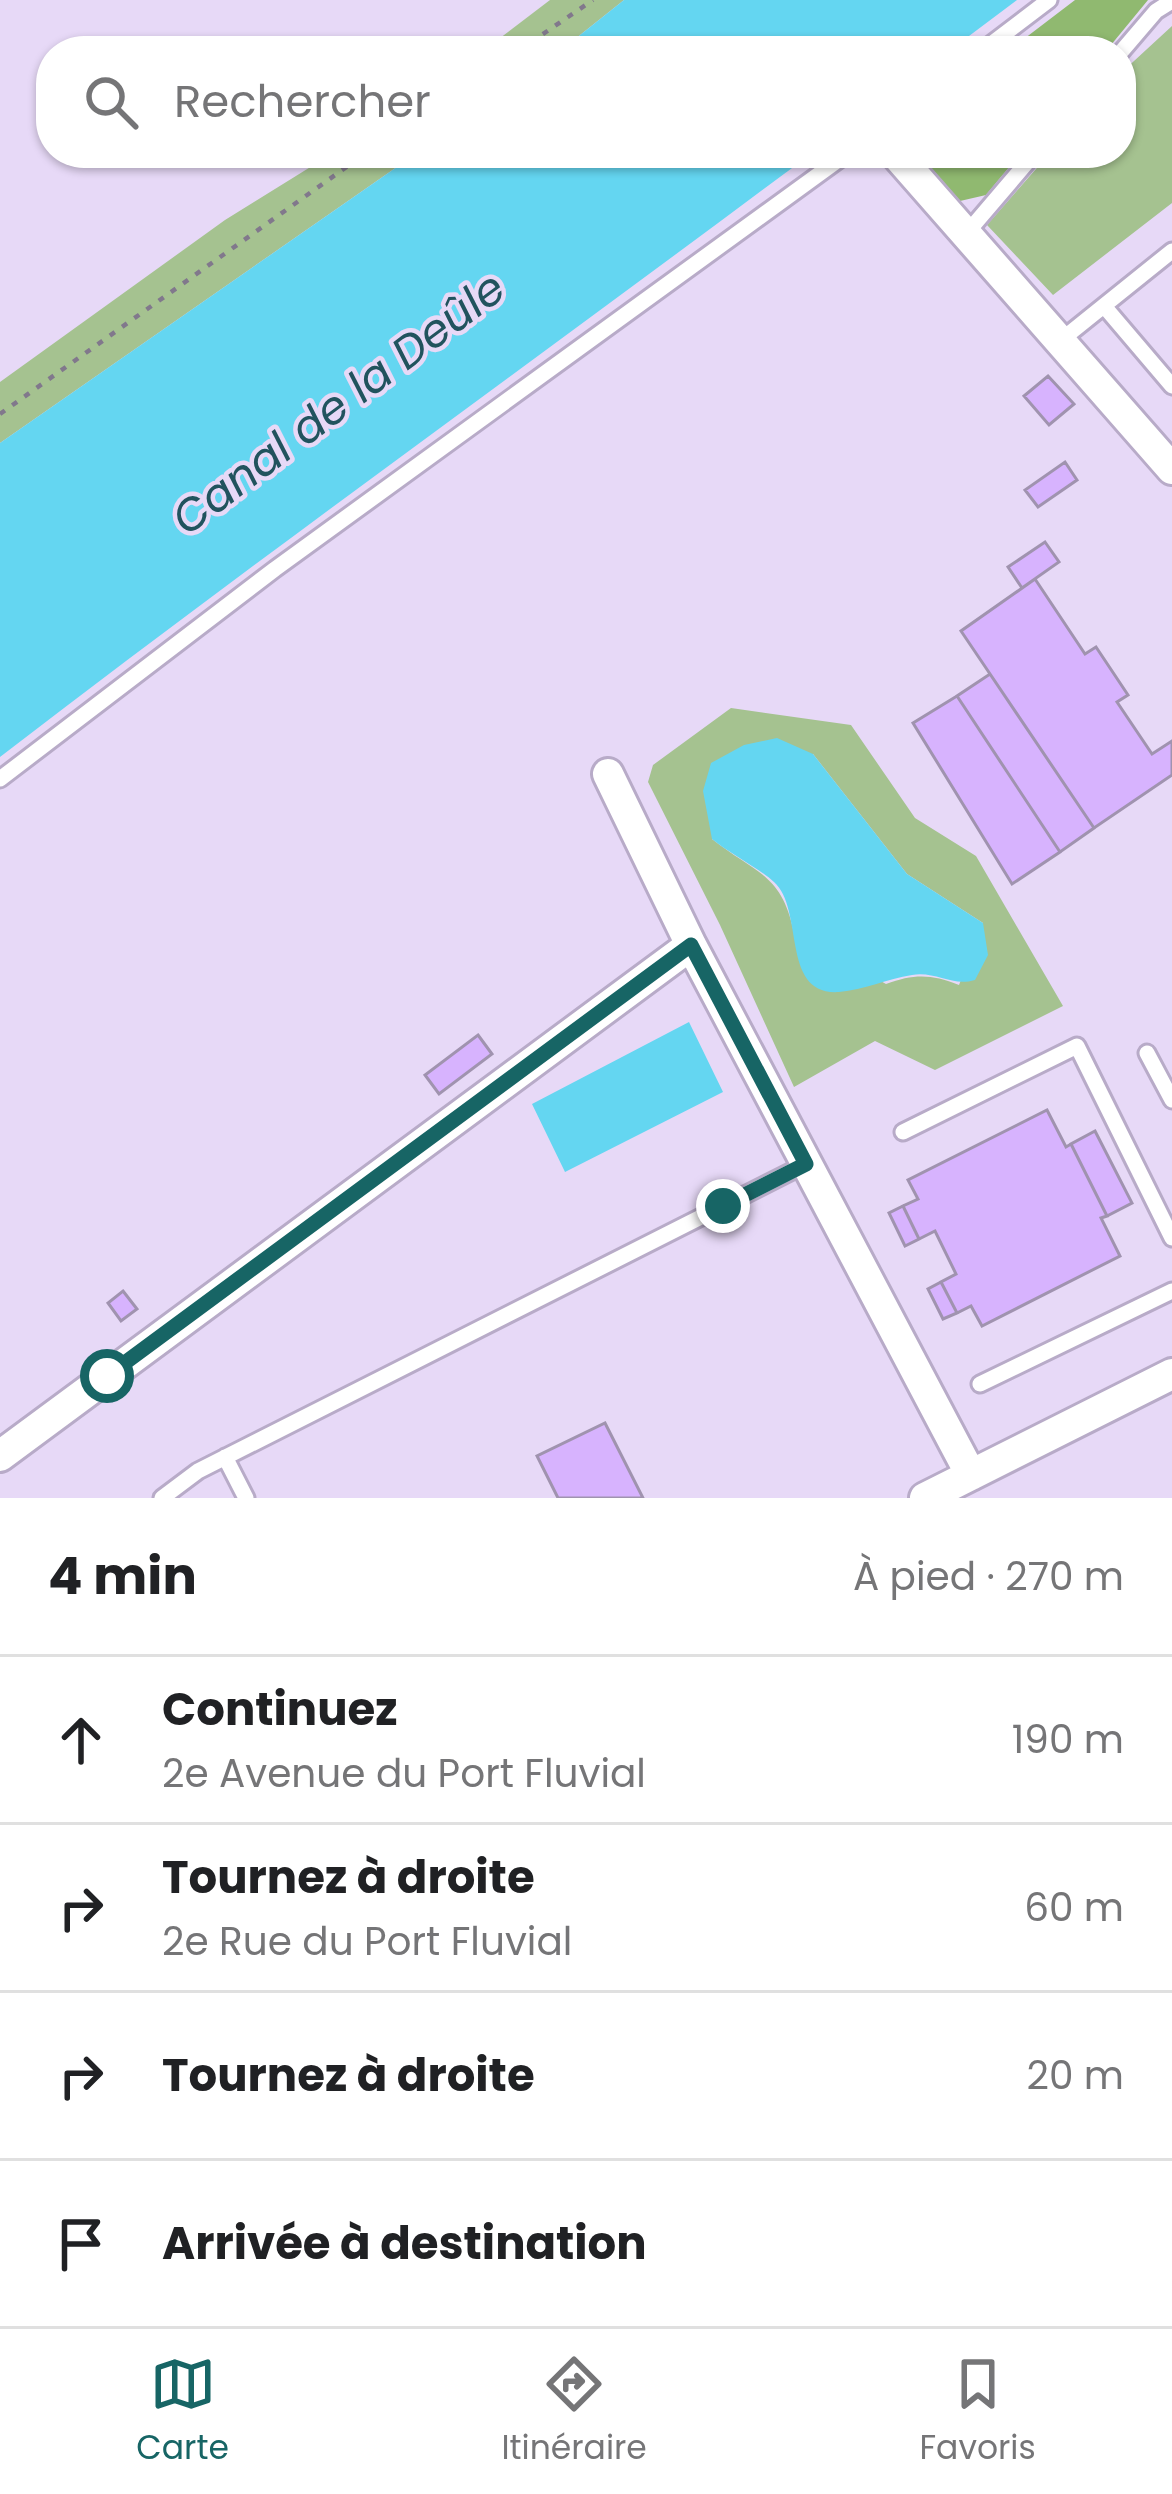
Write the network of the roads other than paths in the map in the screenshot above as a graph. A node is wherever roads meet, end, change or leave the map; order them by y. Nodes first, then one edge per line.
1 (1049, 0) edge
2 (1172, 1) edge
3 (1002, 36) edge
4 (1135, 36) edge
5 (828, 168) edge
6 (908, 168) edge
7 (1022, 168) edge
8 (966, 234) junction
9 (1172, 251) edge
10 (1103, 306) junction
11 (1060, 341) junction
12 (1172, 386) edge
13 (1172, 469) edge
14 (608, 774) dead end
15 (0, 779) edge
16 (691, 945) junction
17 (1148, 1053) dead end
18 (1172, 1100) edge
19 (903, 1132) dead end
20 (806, 1164) junction
21 (1172, 1238) edge
22 (1172, 1291) edge
23 (1172, 1374) edge
24 (980, 1384) dead end
25 (0, 1456) edge
26 (225, 1457) junction
27 (971, 1475) junction
28 (162, 1498) edge
29 (246, 1498) edge
30 (925, 1498) edge

1 - 3 lane
2 - 4 lane
5 - 15 lane
6 - 8 street
7 - 8 lane
8 - 11 street
9 - 10 lane
10 - 11 lane
10 - 12 lane
11 - 13 street
14 - 16 street
16 - 20 street
16 - 25 street
17 - 18 lane
19 - 21 lane
20 - 26 lane
20 - 27 street
22 - 24 lane
23 - 27 street
26 - 28 lane
26 - 29 lane
27 - 30 street

